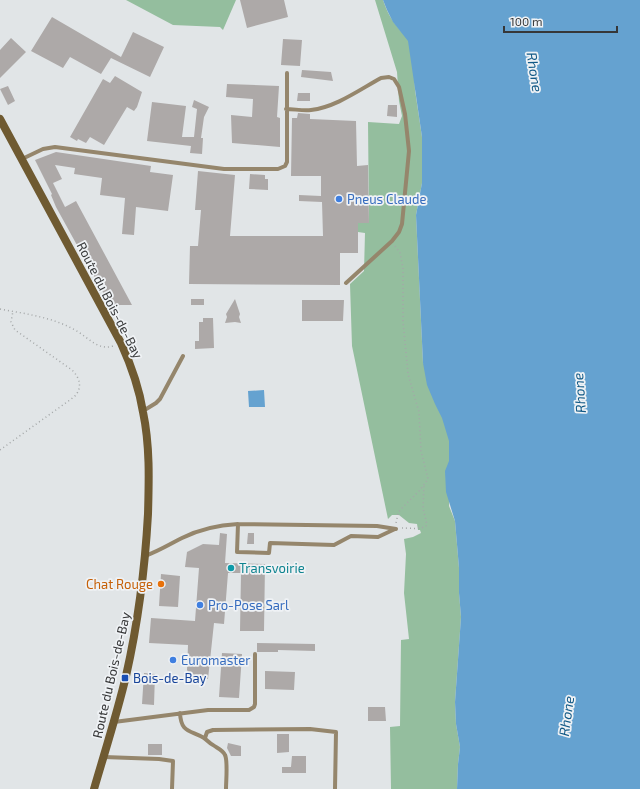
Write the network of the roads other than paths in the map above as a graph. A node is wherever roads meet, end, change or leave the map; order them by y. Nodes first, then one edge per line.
1 (287, 73) dead end
2 (286, 109) junction
3 (0, 119) edge
4 (22, 160) junction
5 (346, 282) dead end
6 (183, 356) dead end
7 (143, 411) junction
8 (238, 524) junction
9 (145, 556) junction
10 (255, 654) dead end
11 (180, 713) junction
12 (114, 722) junction
13 (205, 738) junction
14 (103, 757) junction
15 (94, 789) edge
16 (172, 789) edge
17 (226, 789) edge
18 (335, 789) edge

1 - 2 lane
2 - 4 lane
2 - 5 lane
3 - 4 main road, Route du Bois-de-Bay
4 - 7 main road, Route du Bois-de-Bay
6 - 7 lane
7 - 9 main road, Route du Bois-de-Bay
8 - 8 lane
8 - 9 lane
9 - 12 main road, Route du Bois-de-Bay
10 - 11 lane
11 - 12 lane
11 - 13 lane
12 - 14 main road, Route du Bois-de-Bay
13 - 17 lane
13 - 18 lane
14 - 15 main road, Route du Bois-de-Bay
14 - 16 lane

